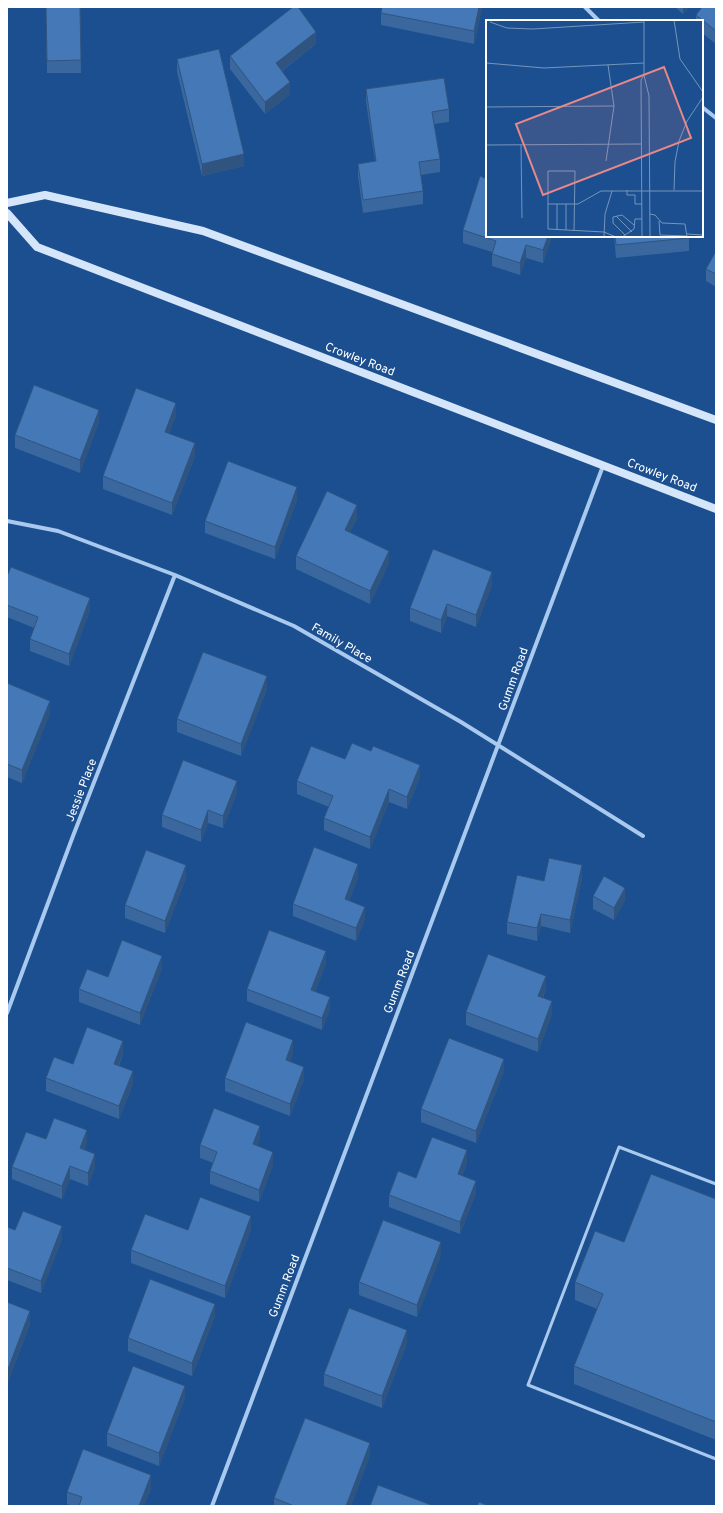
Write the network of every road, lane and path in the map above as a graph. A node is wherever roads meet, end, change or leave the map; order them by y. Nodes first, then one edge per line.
1 (585, 7) edge
2 (598, 20) edge
3 (703, 108) edge
4 (716, 118) edge
5 (7, 203) edge
6 (7, 213) edge
7 (716, 420) edge
8 (603, 466) junction
9 (716, 509) edge
10 (7, 521) edge
11 (175, 575) junction
12 (498, 746) junction
13 (643, 836) dead end
14 (7, 1013) edge
15 (716, 1184) edge
16 (716, 1459) edge
17 (212, 1506) edge

1 - 2 street
3 - 4 street
5 - 7 main road
6 - 8 main road, Crowley Road
8 - 9 main road, Crowley Road
8 - 12 street, Gumm Road
10 - 11 street, Family Place
11 - 12 street, Family Place
11 - 14 street, Jessie Place
12 - 13 street, Family Place
12 - 17 street, Gumm Road
15 - 16 lane

